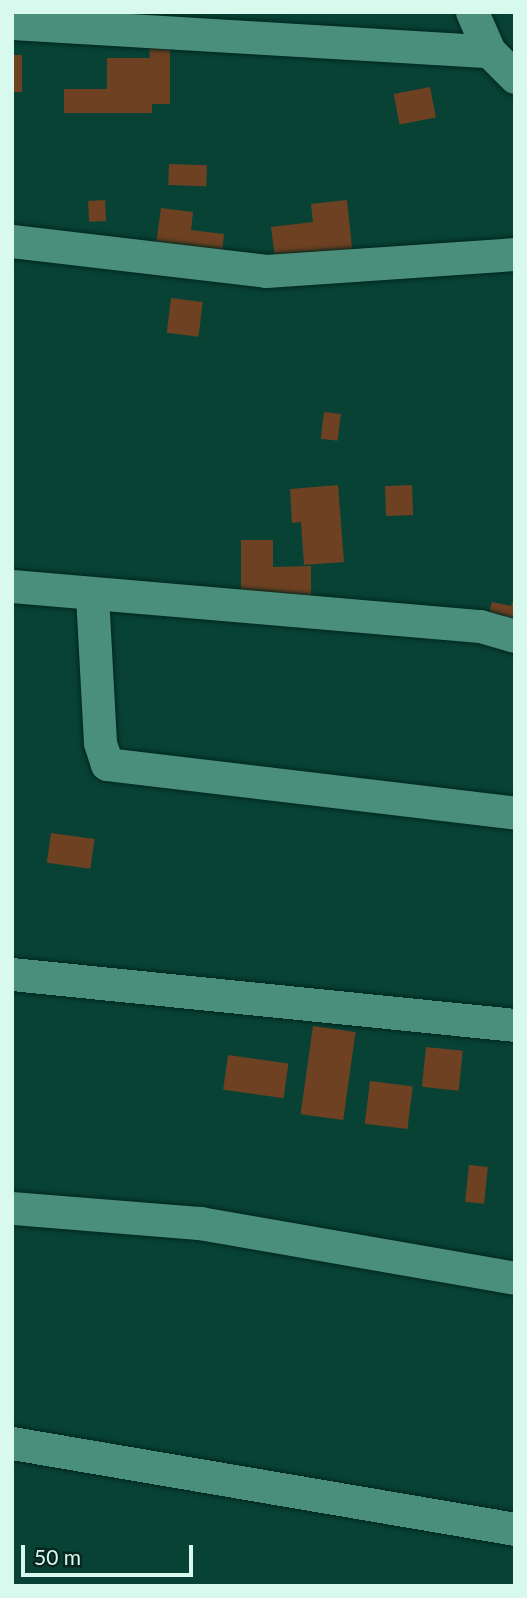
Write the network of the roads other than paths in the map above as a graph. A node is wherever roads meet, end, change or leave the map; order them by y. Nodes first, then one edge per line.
1 (472, 12) edge
2 (12, 23) edge
3 (489, 51) junction
4 (515, 77) edge
5 (12, 241) edge
6 (515, 254) edge
7 (12, 586) edge
8 (92, 595) junction
9 (515, 636) edge
10 (515, 813) edge
11 (12, 974) edge
12 (515, 1026) edge
13 (12, 1208) edge
14 (515, 1278) edge
15 (12, 1443) edge
16 (515, 1529) edge

1 - 3 street
2 - 3 street
3 - 4 street
5 - 6 street
7 - 8 street
8 - 9 street
8 - 10 street
11 - 12 street
13 - 14 street
15 - 16 street

